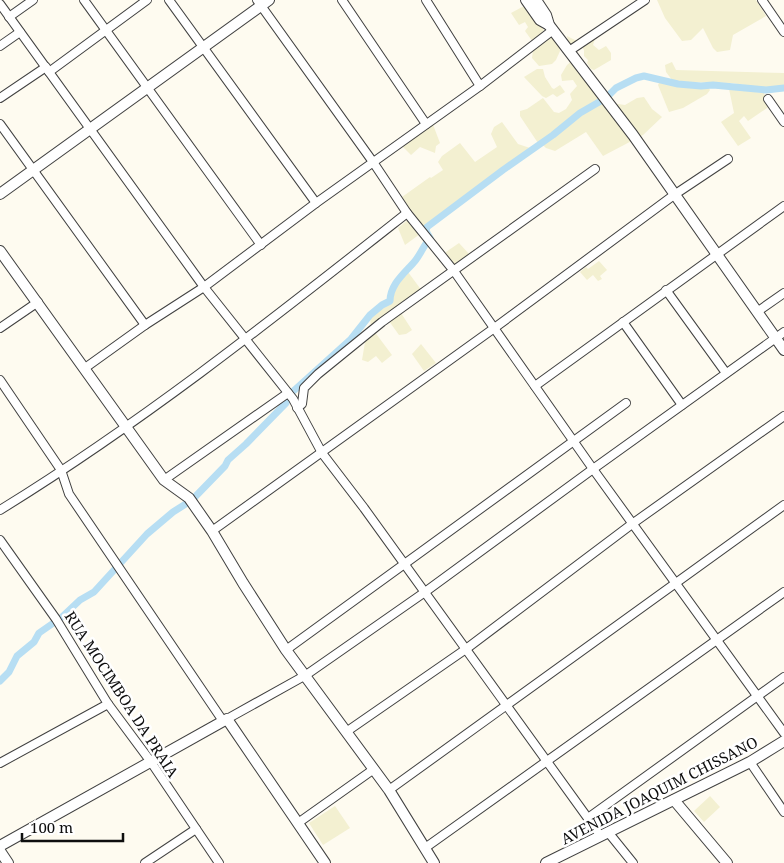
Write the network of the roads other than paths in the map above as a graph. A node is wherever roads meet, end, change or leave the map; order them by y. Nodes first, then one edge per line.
1 (32, 0) edge
2 (84, 0) edge
3 (147, 0) edge
4 (169, 0) edge
5 (342, 0) edge
6 (426, 0) edge
7 (526, 0) edge
8 (536, 0) edge
9 (762, 0) edge
10 (641, 1) edge
11 (262, 2) edge
12 (0, 4) edge
13 (9, 16) junction
14 (551, 27) junction
15 (106, 31) junction
16 (20, 32) junction
17 (784, 32) edge
18 (0, 46) edge
19 (202, 47) junction
20 (569, 51) junction
21 (47, 69) junction
22 (480, 86) junction
23 (148, 88) junction
24 (0, 98) edge
25 (768, 99) dead end
26 (784, 122) edge
27 (0, 124) edge
28 (426, 124) junction
29 (91, 129) junction
30 (728, 159) dead end
31 (373, 162) junction
32 (595, 169) dead end
33 (33, 170) junction
34 (0, 194) edge
35 (674, 195) junction
36 (316, 203) junction
37 (784, 206) edge
38 (407, 213) junction
39 (261, 245) junction
40 (0, 251) edge
41 (716, 255) junction
42 (454, 271) junction
43 (204, 287) junction
44 (666, 290) junction
45 (784, 293) edge
46 (38, 302) junction
47 (757, 312) junction
48 (622, 322) junction
49 (145, 325) junction
50 (0, 328) edge
51 (493, 329) junction
52 (780, 335) edge
53 (246, 340) junction
54 (784, 350) edge
55 (85, 368) junction
56 (726, 374) junction
57 (0, 380) edge
58 (535, 386) junction
59 (288, 393) junction
60 (626, 403) dead end
61 (682, 405) junction
62 (297, 408) junction
63 (784, 416) edge
64 (126, 426) junction
65 (574, 442) junction
66 (322, 453) junction
67 (593, 469) junction
68 (61, 470) junction
69 (164, 480) junction
70 (784, 505) edge
71 (0, 510) edge
72 (632, 524) junction
73 (212, 530) junction
74 (0, 540) edge
75 (404, 565) junction
76 (674, 583) junction
77 (424, 592) junction
78 (784, 592) edge
79 (716, 640) junction
80 (466, 649) junction
81 (286, 650) junction
82 (306, 675) junction
83 (784, 677) edge
84 (757, 697) junction
85 (108, 704) junction
86 (507, 705) junction
87 (225, 720) junction
88 (346, 732) junction
89 (784, 733) edge
90 (784, 741) edge
91 (151, 762) junction
92 (546, 762) junction
93 (750, 762) junction
94 (0, 763) edge
95 (374, 769) junction
96 (390, 790) junction
97 (674, 800) junction
98 (784, 812) edge
99 (588, 818) junction
100 (298, 823) junction
101 (196, 829) junction
102 (604, 834) junction
103 (0, 846) edge
104 (425, 848) junction
105 (0, 851) edge
106 (8, 863) edge
107 (145, 863) edge
108 (219, 863) edge
109 (325, 863) edge
110 (434, 863) edge
111 (546, 863) edge
112 (633, 863) edge
113 (727, 863) edge

1 - 13 street
2 - 15 street
3 - 15 street
4 - 19 street
5 - 28 street
6 - 22 street
7 - 14 street
8 - 14 street
9 - 17 street
10 - 20 street
11 - 19 street
11 - 31 street
12 - 13 street
13 - 16 street
14 - 20 street
14 - 22 street
15 - 21 street
15 - 23 street
16 - 18 street
16 - 21 street
19 - 23 street
19 - 36 street
20 - 35 street
21 - 24 street
21 - 29 street
22 - 28 street
23 - 29 street
23 - 39 street
25 - 26 street
27 - 33 street
28 - 31 street
29 - 33 street
29 - 43 street
30 - 35 street
31 - 36 street
31 - 38 street
32 - 42 street
33 - 34 street
33 - 49 street
35 - 41 street
35 - 51 street
36 - 39 street
37 - 41 street
38 - 42 street
38 - 53 street
39 - 43 street
40 - 46 street
41 - 44 street
41 - 47 street
42 - 51 street
42 - 62 street
43 - 49 street
43 - 53 street
44 - 48 street
44 - 56 street
45 - 47 street
46 - 50 street
46 - 55 street
47 - 52 street
48 - 58 street
48 - 61 street
49 - 55 street
51 - 58 street
51 - 66 street
52 - 54 street
52 - 56 street
53 - 59 street
53 - 64 street
55 - 64 street
56 - 61 street
57 - 68 street
58 - 65 street
59 - 62 street
59 - 69 street
60 - 65 street
61 - 67 street
62 - 66 street
63 - 72 street
64 - 68 street
64 - 69 street
65 - 67 street
65 - 75 street
66 - 73 street
66 - 75 street
67 - 72 street
67 - 77 street
68 - 71 street
68 - 87 street
69 - 73 street
70 - 76 street
72 - 76 street
72 - 80 street
73 - 81 street
74 - 85 street, RUA MOCIMBOA DA PRAIA
75 - 77 street
75 - 81 street
76 - 79 street
76 - 86 street
77 - 80 street
77 - 82 street
78 - 79 street
79 - 84 street
79 - 92 street
80 - 86 street
80 - 88 street
81 - 82 street
82 - 87 street
82 - 88 street
83 - 84 street
84 - 89 street
84 - 99 street
85 - 91 street, RUA MOCIMBOA DA PRAIA
85 - 94 street
86 - 92 street
86 - 96 street
87 - 91 street
87 - 100 street
88 - 95 street
90 - 93 street, AVENIDA JOAQUIM CHISSANO
91 - 101 street, RUA MOCIMBOA DA PRAIA
91 - 103 street
92 - 99 street
92 - 104 street
93 - 97 street, AVENIDA JOAQUIM CHISSANO
93 - 98 street
95 - 96 street
95 - 100 street
96 - 104 street
97 - 102 street, AVENIDA JOAQUIM CHISSANO
97 - 113 street
99 - 102 street
100 - 109 street
101 - 107 street
101 - 108 street, RUA MOCIMBOA DA PRAIA
102 - 111 street, AVENIDA JOAQUIM CHISSANO
102 - 112 street
104 - 110 street
105 - 106 street

